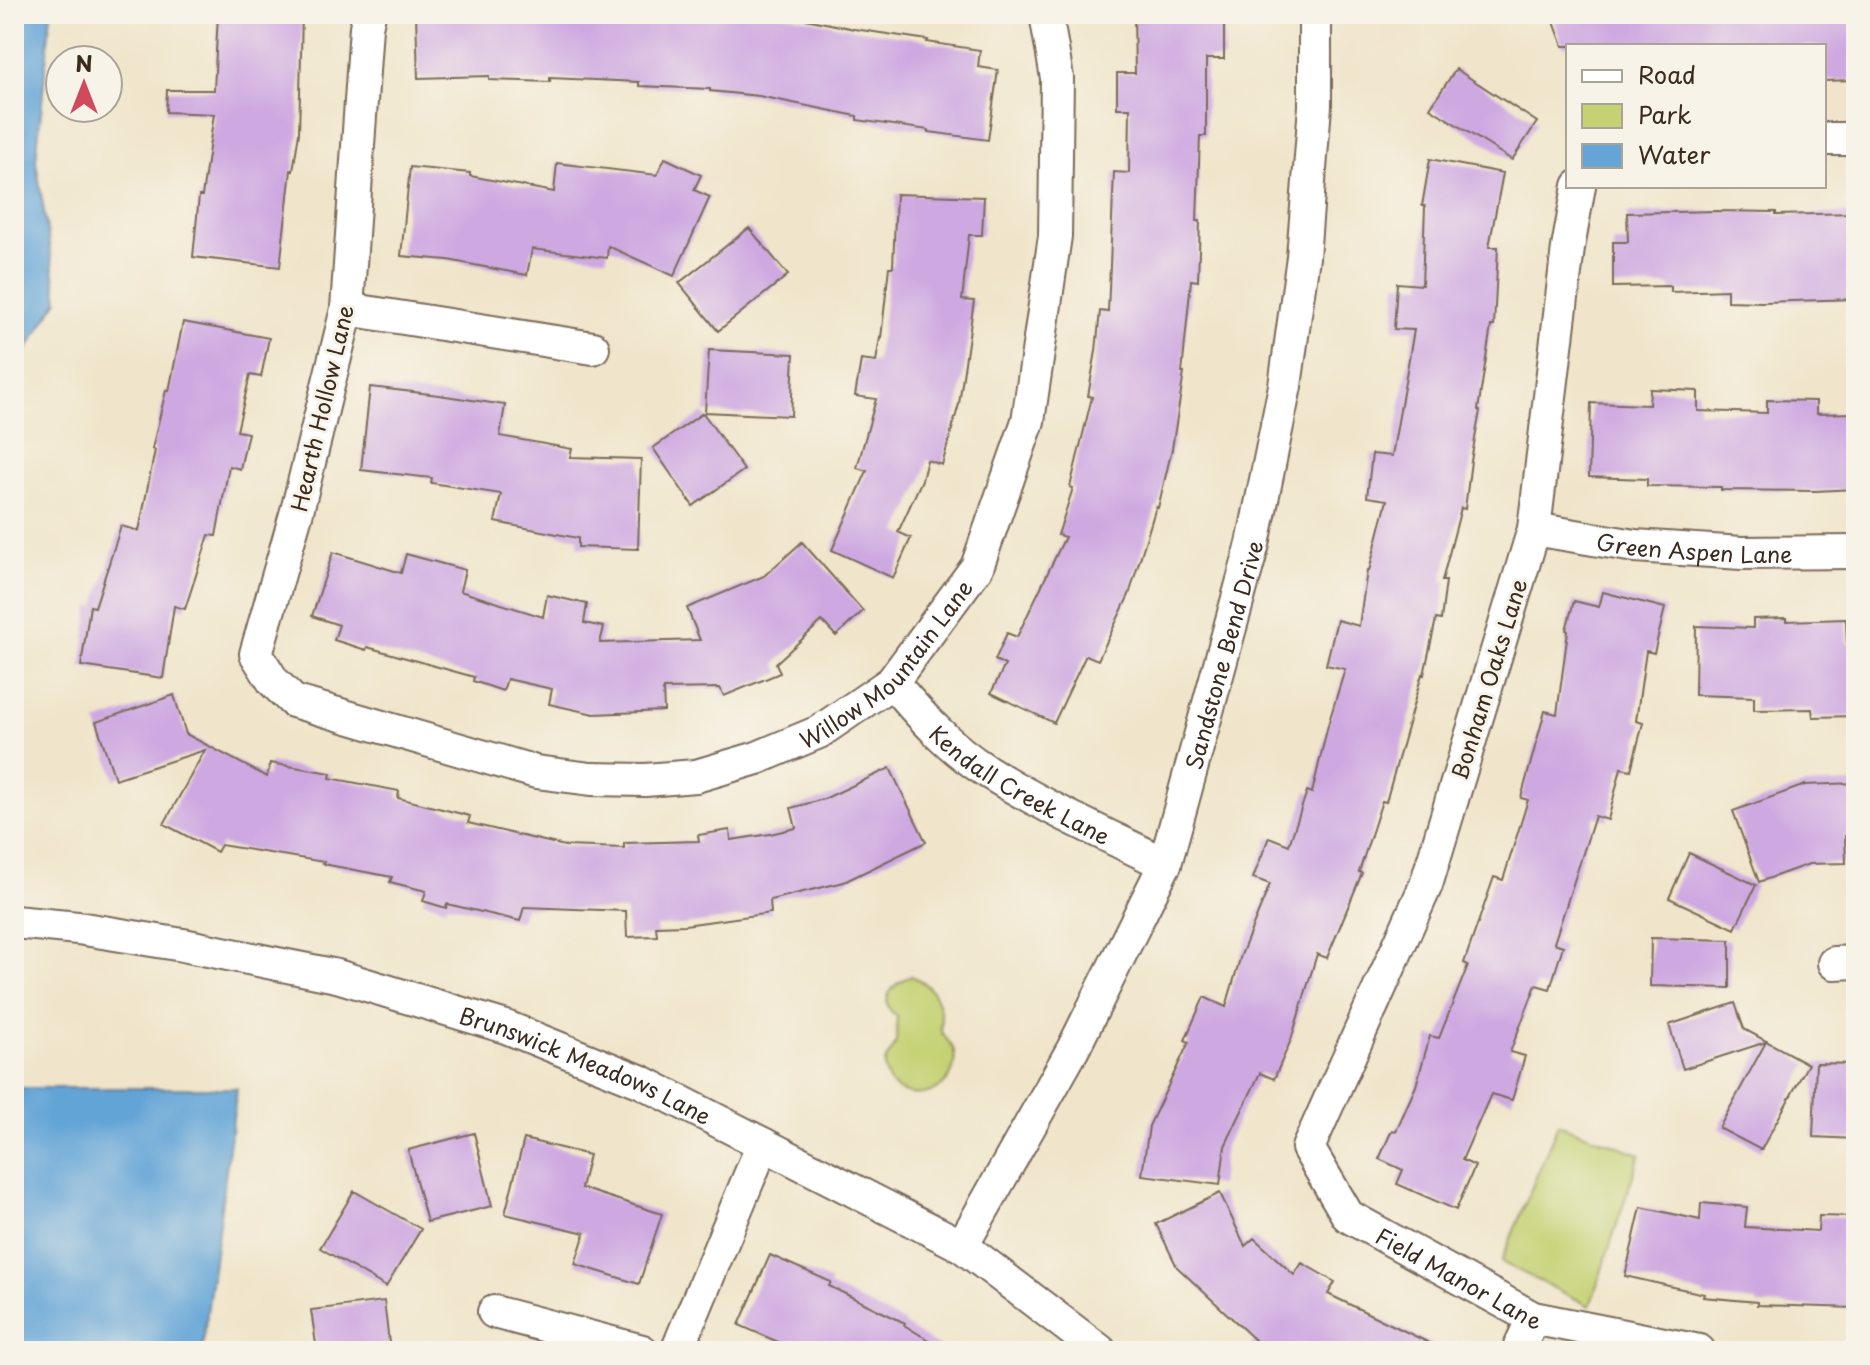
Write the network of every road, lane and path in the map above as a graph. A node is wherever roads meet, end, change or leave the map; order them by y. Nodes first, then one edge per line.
1 (369, 14) edge
2 (1046, 14) edge
3 (1315, 14) edge
4 (1826, 139) edge
5 (1856, 139) edge
6 (1579, 188) edge
7 (347, 309) junction
8 (593, 348) dead end
9 (1534, 529) junction
10 (1856, 552) edge
11 (256, 654) joint
12 (892, 682) junction
13 (1165, 864) junction
14 (14, 922) edge
15 (763, 1144) junction
16 (1308, 1148) joint
17 (962, 1246) junction
18 (494, 1312) dead end
19 (1533, 1318) junction
20 (642, 1351) edge
21 (677, 1351) edge
22 (1100, 1351) edge
23 (1518, 1351) edge
24 (1699, 1351) edge

1 - 7 street, Hearth Hollow Lane
2 - 12 street, Willow Mountain Lane
3 - 13 street, Sandstone Bend Drive
4 - 5 street
6 - 9 street, Bonham Oaks Lane
7 - 8 street
7 - 11 street, Hearth Hollow Lane
9 - 10 street, Green Aspen Lane
9 - 16 street, Bonham Oaks Lane
11 - 12 street, Willow Mountain Lane
12 - 13 street, Kendall Creek Lane
13 - 17 street, Sandstone Bend Drive
14 - 15 street, Brunswick Meadows Lane
15 - 17 street, Brunswick Meadows Lane
15 - 21 street
16 - 19 street, Field Manor Lane
17 - 22 street, Brunswick Meadows Lane
18 - 20 street
19 - 23 street
19 - 24 street, Field Manor Lane

